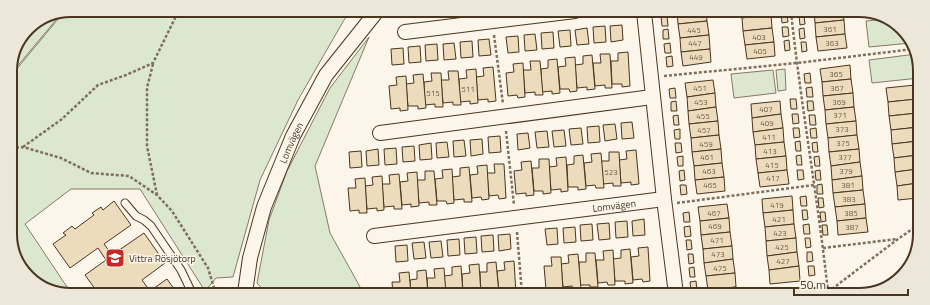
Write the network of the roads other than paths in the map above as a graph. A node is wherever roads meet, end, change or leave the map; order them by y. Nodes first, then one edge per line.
1 (372, 17) edge
2 (530, 17) edge
3 (644, 17) edge
4 (405, 32) dead end
5 (652, 97) junction
6 (380, 133) dead end
7 (665, 202) junction
8 (125, 203) dead end
9 (374, 236) dead end
10 (190, 288) edge
11 (246, 288) edge
12 (675, 288) edge

1 - 11 street, Lomvägen
2 - 4 street
3 - 5 street
5 - 6 street
5 - 7 street
7 - 9 street, Lomvägen
7 - 12 street
8 - 10 lane

